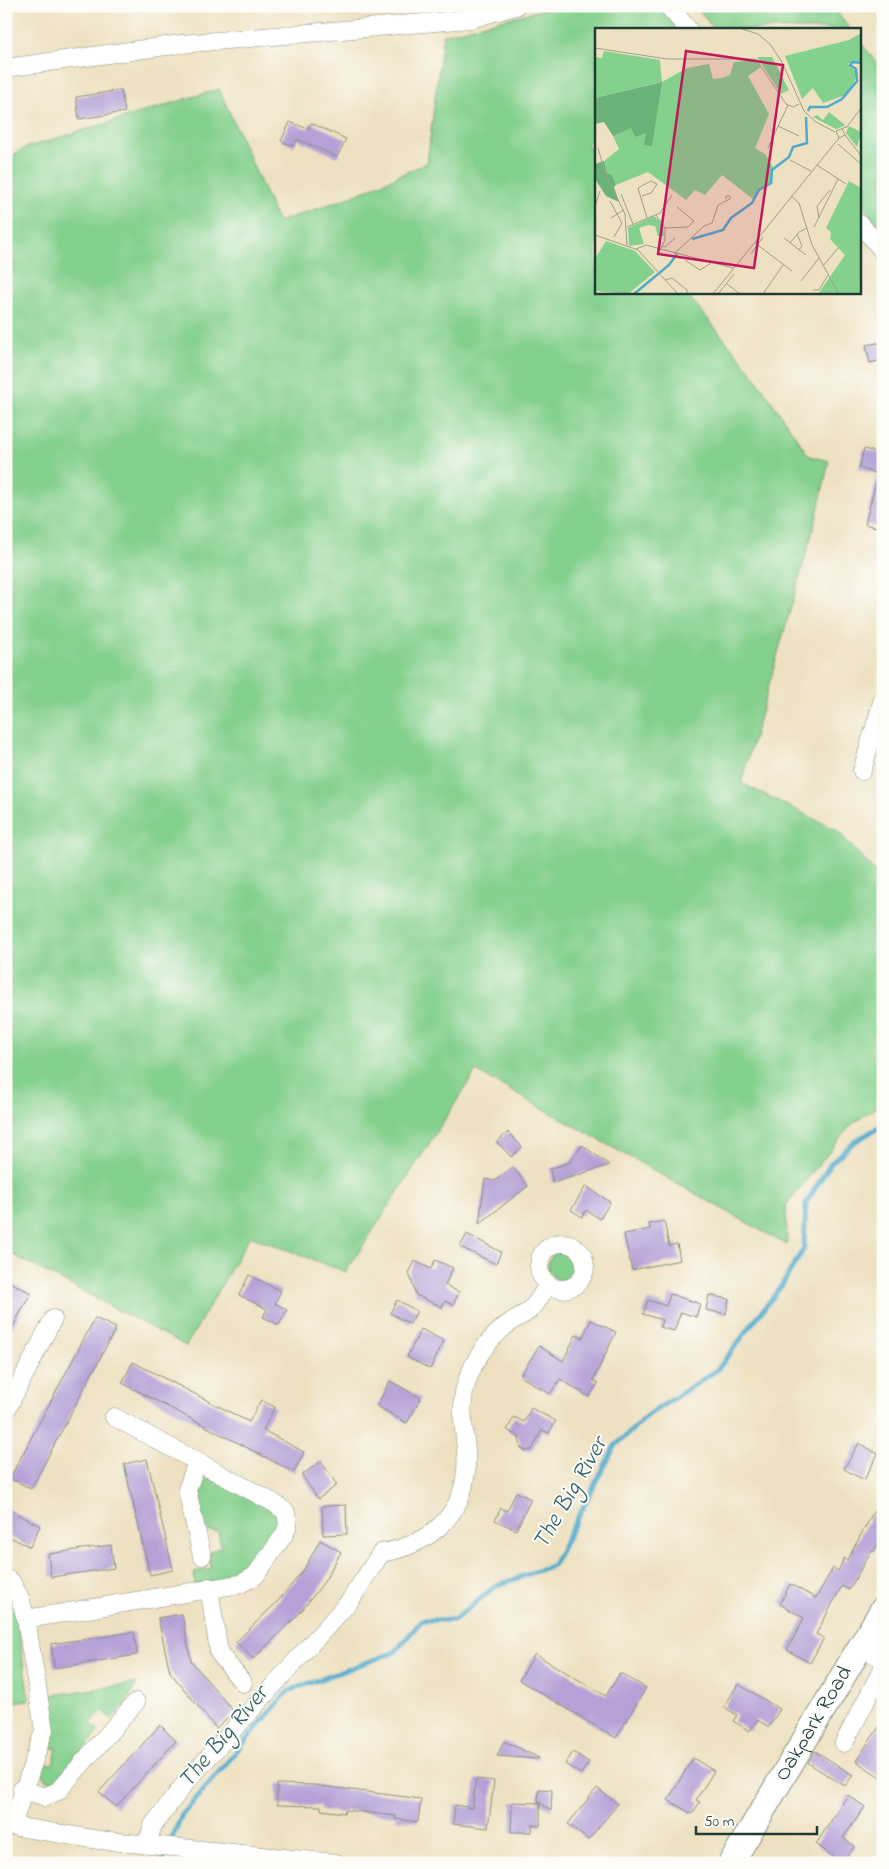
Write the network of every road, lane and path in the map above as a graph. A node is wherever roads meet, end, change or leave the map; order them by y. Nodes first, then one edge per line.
1 (516, 6) edge
2 (668, 6) edge
3 (687, 28) edge
4 (6, 68) edge
5 (862, 226) edge
6 (883, 251) edge
7 (883, 699) edge
8 (862, 772) dead end
9 (548, 1284) dead end
10 (53, 1319) dead end
11 (6, 1411) edge
12 (114, 1418) dead end
13 (198, 1462) junction
14 (202, 1556) dead end
15 (6, 1579) edge
16 (209, 1587) junction
17 (883, 1609) edge
18 (26, 1619) junction
19 (861, 1647) junction
20 (883, 1660) edge
21 (883, 1668) edge
22 (243, 1683) dead end
23 (136, 1702) dead end
24 (844, 1743) dead end
25 (22, 1789) junction
26 (9, 1825) edge
27 (152, 1846) junction
28 (336, 1863) edge
29 (731, 1863) edge

1 - 4 street
2 - 3 street
5 - 6 street
7 - 8 street
9 - 27 street
10 - 11 street
12 - 13 street
13 - 14 street
13 - 16 street
15 - 18 street
16 - 18 street
16 - 22 street
17 - 19 main road, Oakpark Road
18 - 25 street
19 - 20 street
19 - 29 main road, Oakpark Road
21 - 24 street
23 - 25 street
25 - 26 street
26 - 27 street
27 - 28 street

